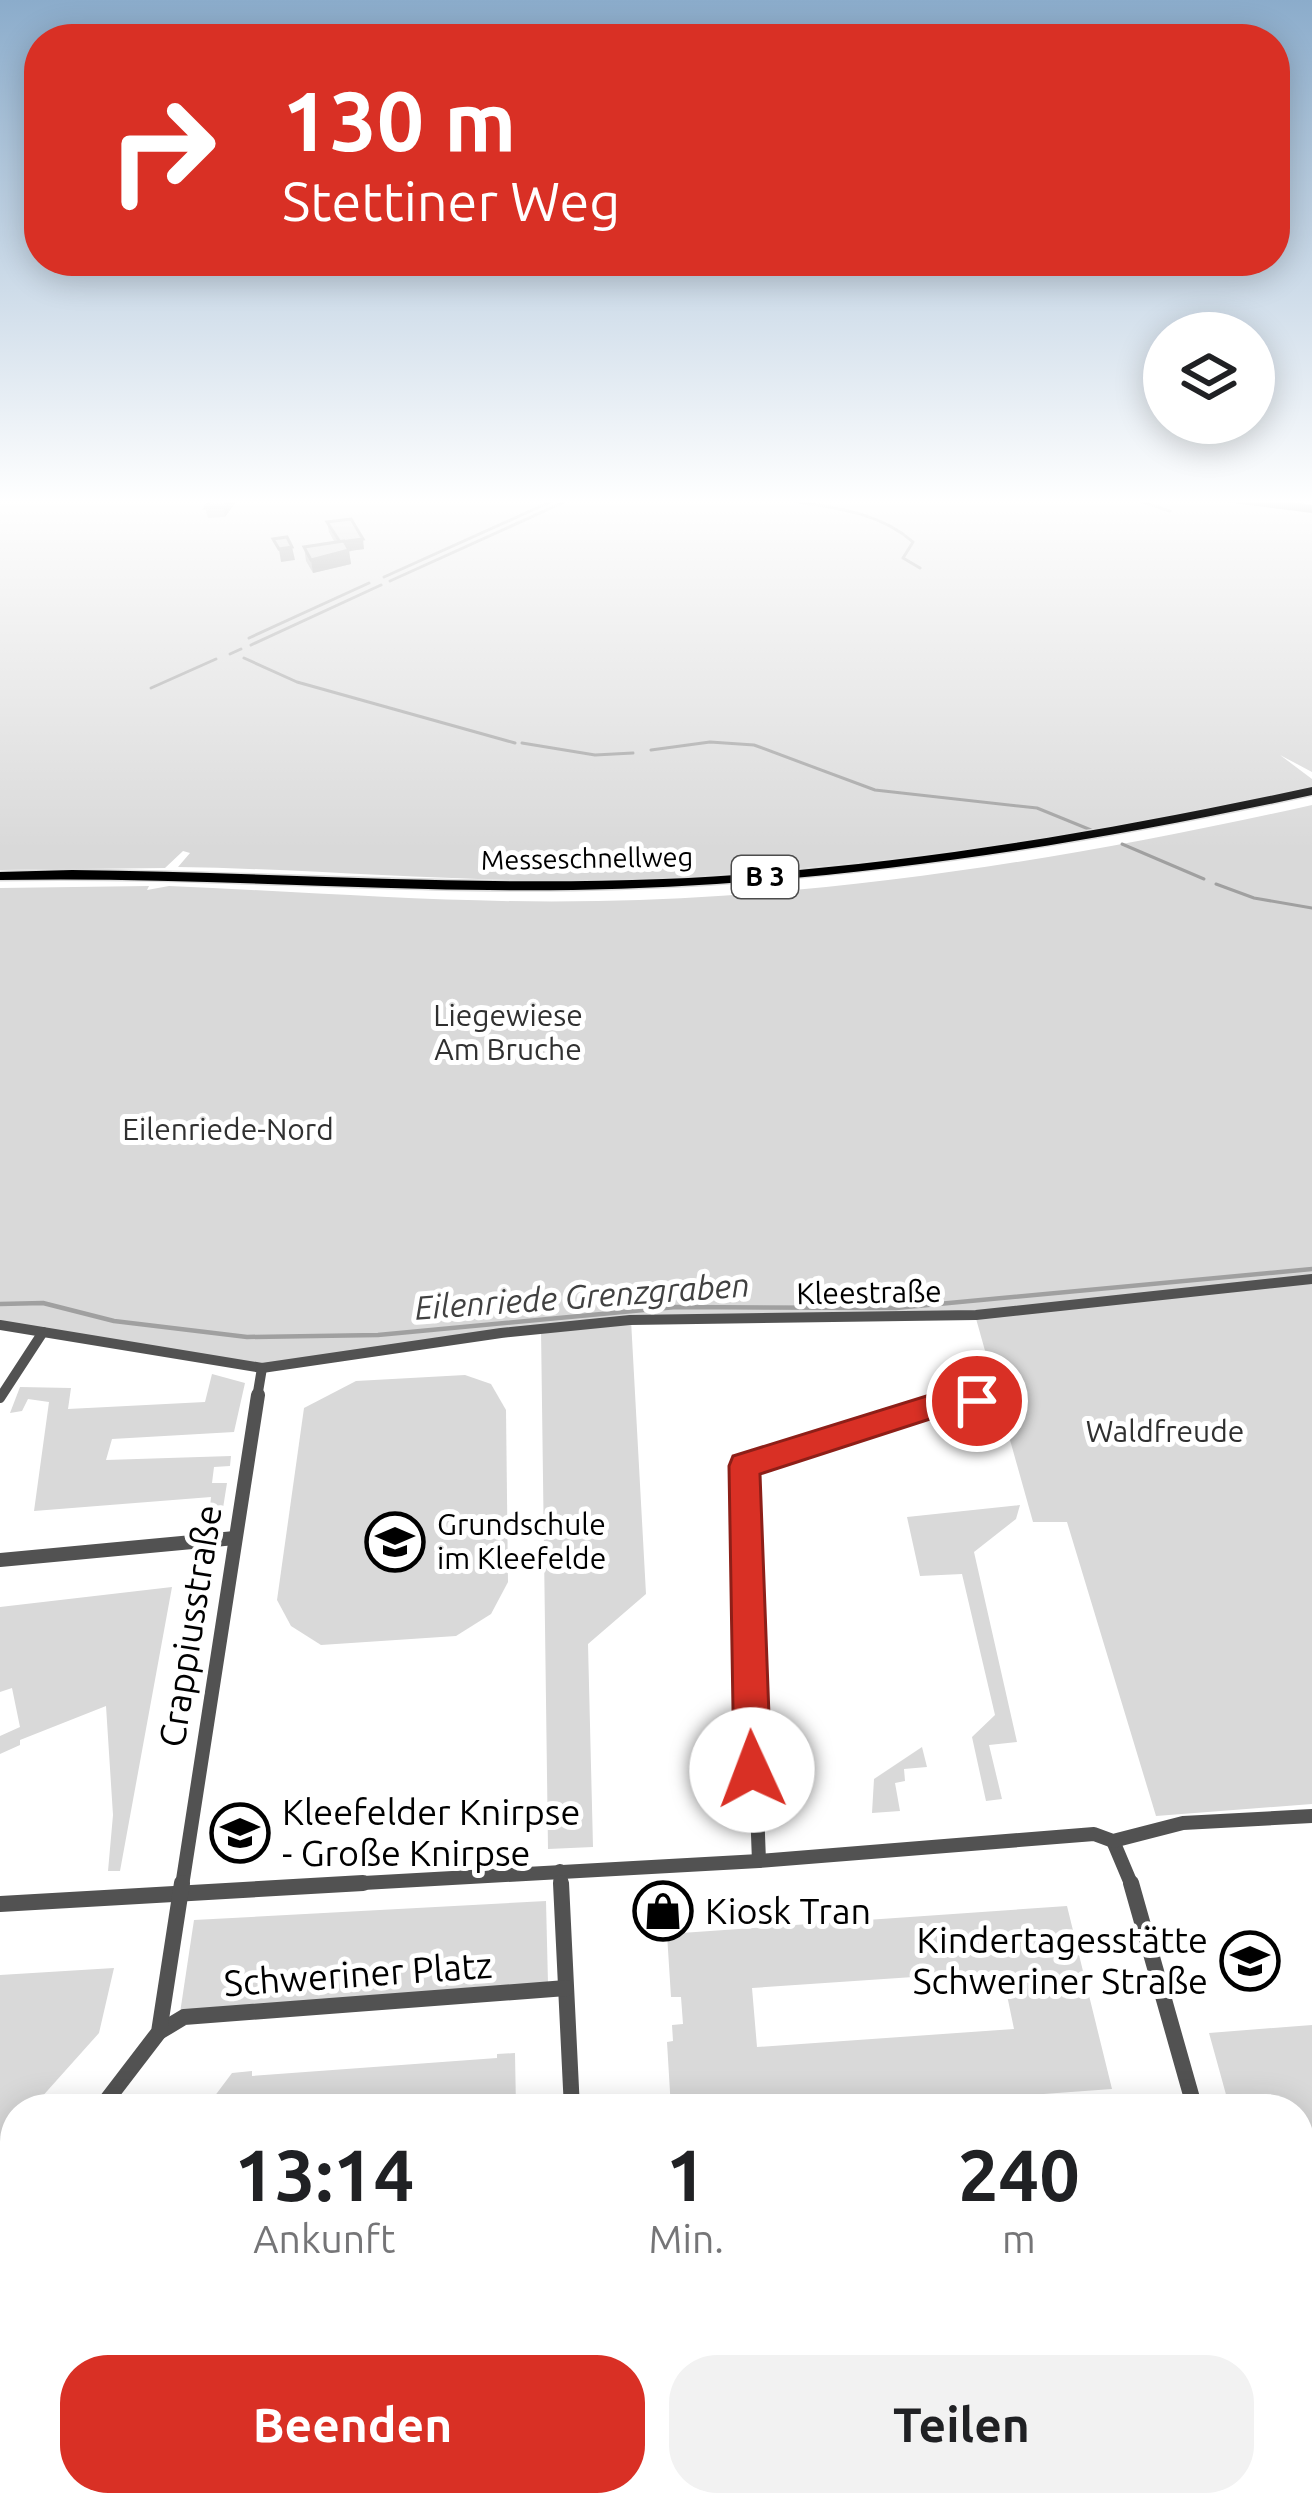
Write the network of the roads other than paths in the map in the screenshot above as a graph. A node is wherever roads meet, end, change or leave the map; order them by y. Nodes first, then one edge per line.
1 (1312, 794) edge
2 (0, 879) edge
3 (1312, 1279) edge
4 (0, 1325) edge
5 (43, 1332) junction
6 (262, 1369) junction
7 (0, 1398) edge
8 (977, 1401) dead end
9 (235, 1538) junction
10 (0, 1560) edge
11 (1312, 1816) edge
12 (1113, 1841) junction
13 (759, 1862) junction
14 (560, 1871) junction
15 (177, 1892) junction
16 (0, 1904) edge
17 (566, 1988) junction
18 (159, 2032) junction
19 (111, 2094) edge
20 (571, 2094) edge
21 (1192, 2094) edge

1 - 2 highway, Messeschnellweg / B 3
3 - 6 street, Kleestraße
4 - 5 street, Kleestraße
5 - 6 street, Kleestraße
5 - 7 street
6 - 9 street, Crappiusstraße
8 - 13 street
9 - 10 street
9 - 15 street, Crappiusstraße
11 - 12 street
12 - 13 street
12 - 21 street
13 - 14 street
14 - 15 street
14 - 17 street
15 - 16 street
15 - 18 street, Crappiusstraße
17 - 18 street, Schweriner Platz
17 - 20 street
18 - 19 street

